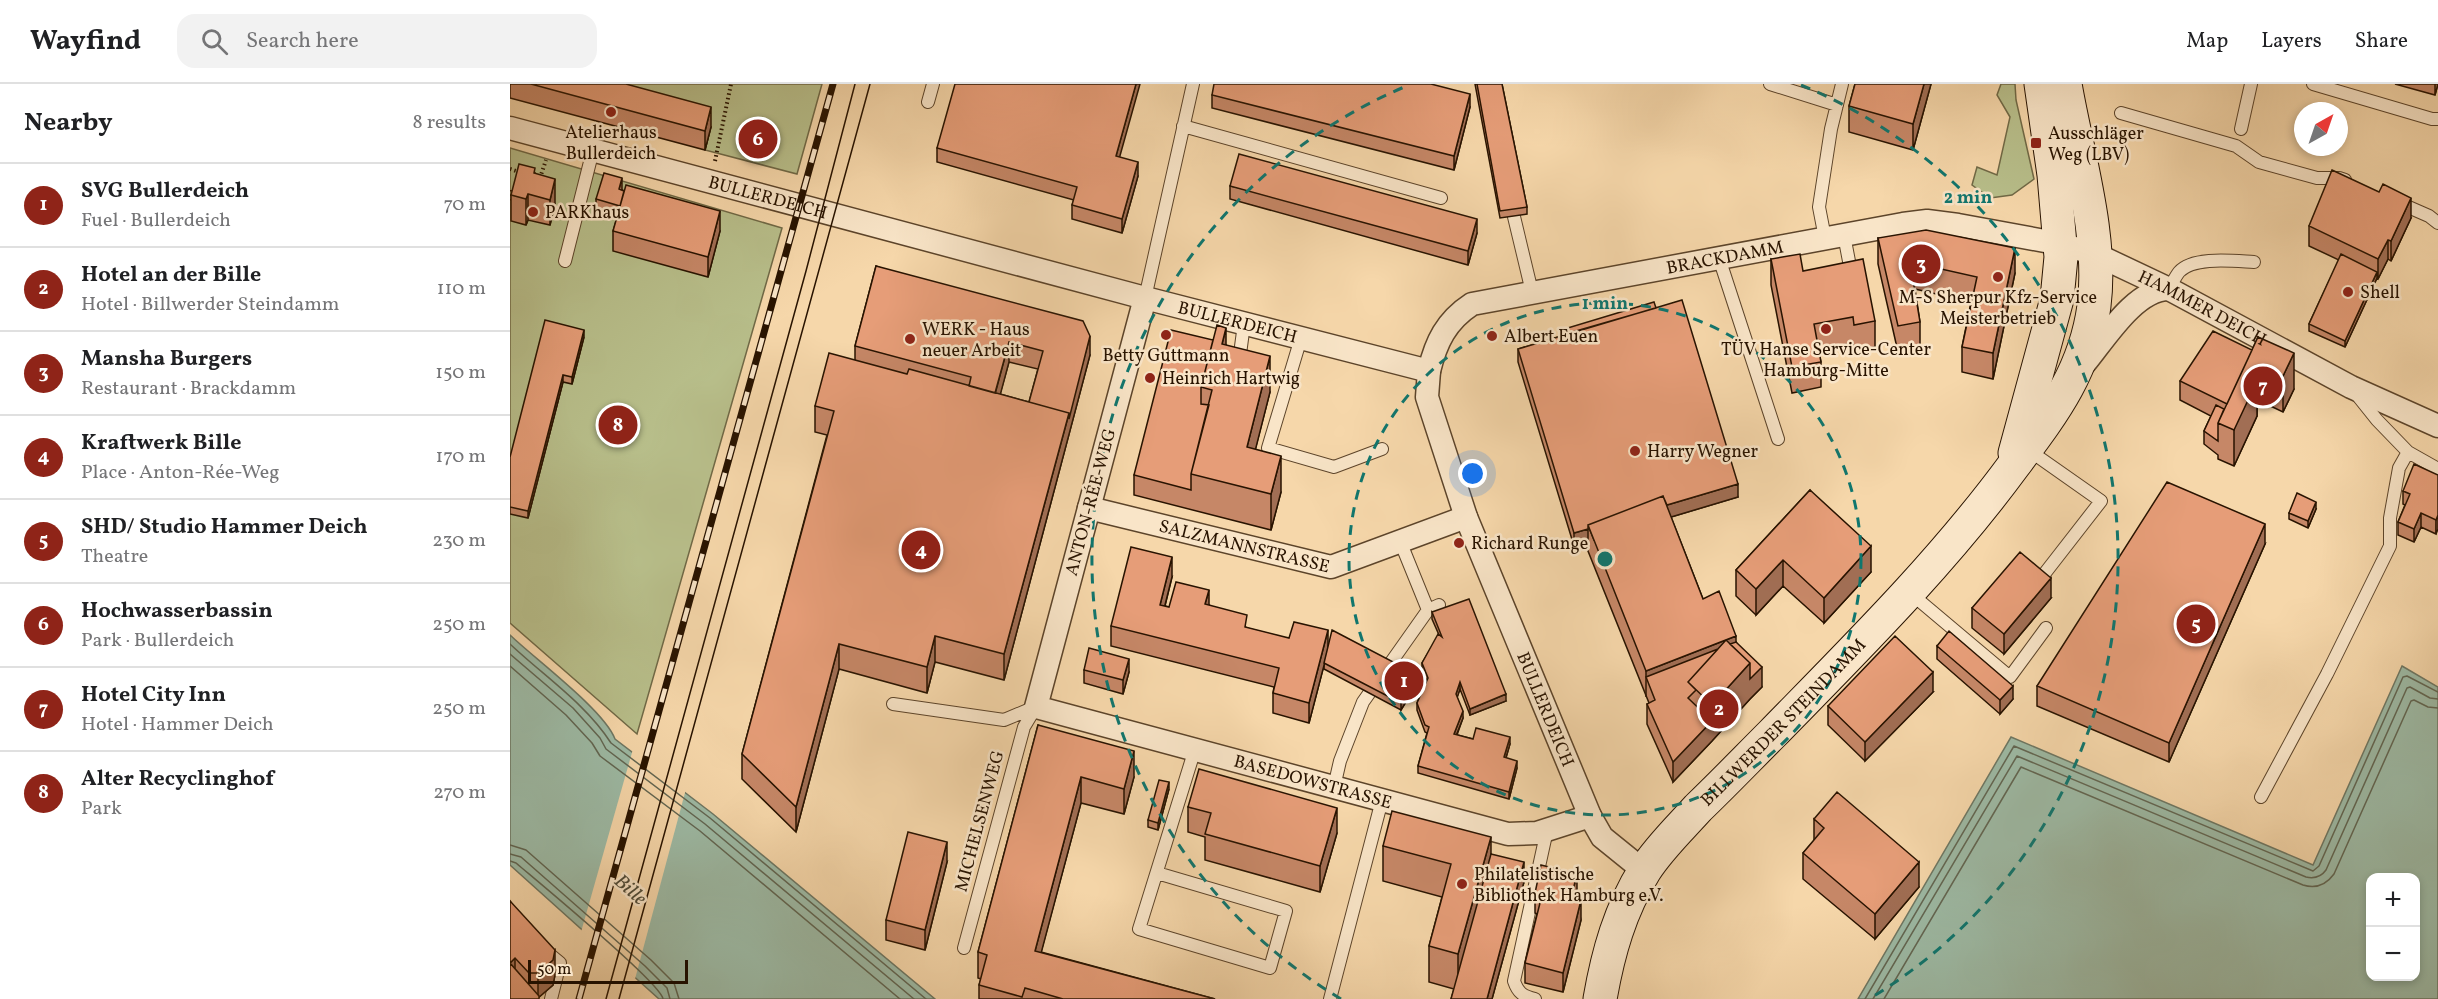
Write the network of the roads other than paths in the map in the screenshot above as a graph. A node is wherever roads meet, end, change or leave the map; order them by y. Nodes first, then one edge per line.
1 (933, 84) edge
2 (1193, 84) edge
3 (1770, 84) edge
4 (1842, 84) edge
5 (2041, 84) edge
6 (2065, 84) edge
7 (2251, 84) edge
8 (2313, 84) edge
9 (928, 102) dead end
10 (1837, 105) junction
11 (2121, 113) dead end
12 (2438, 119) edge
13 (1183, 126) junction
14 (510, 128) edge
15 (2241, 129) dead end
16 (593, 150) junction
17 (1507, 183) edge
18 (2359, 186) edge
19 (1442, 198) dead end
20 (2389, 199) edge
21 (2438, 224) edge
22 (1834, 236) junction
23 (2061, 244) junction
24 (2095, 254) junction
25 (1719, 258) junction
26 (566, 261) dead end
27 (2254, 262) dead end
28 (1854, 287) edge
29 (2169, 289) junction
30 (1532, 292) junction
31 (1145, 298) junction
32 (1244, 324) junction
33 (1301, 338) junction
34 (1259, 364) edge
35 (1430, 371) junction
36 (2074, 377) junction
37 (2351, 387) junction
38 (2438, 426) edge
39 (1778, 439) dead end
40 (1382, 449) dead end
41 (2408, 452) junction
42 (2019, 459) junction
43 (2438, 469) edge
44 (1089, 508) junction
45 (1466, 517) junction
46 (1400, 541) junction
47 (2045, 573) edge
48 (1909, 592) junction
49 (2046, 628) dead end
50 (893, 704) dead end
51 (1036, 706) junction
52 (1196, 749) junction
53 (1334, 787) junction
54 (2261, 796) dead end
55 (1382, 800) junction
56 (1590, 816) junction
57 (1547, 830) junction
58 (1644, 871) junction
59 (1157, 873) junction
60 (535, 942) edge
61 (964, 948) dead end
62 (551, 999) edge
63 (1330, 999) edge
64 (1535, 999) edge
65 (1600, 999) edge

1 - 9 lane
2 - 13 lane
3 - 10 lane
4 - 10 lane
5 - 23 main road, BILLWERDER STEINDAMM
6 - 24 main road, BILLWERDER STEINDAMM
7 - 15 lane
8 - 12 lane
10 - 22 lane
11 - 18 lane
13 - 19 lane
13 - 31 lane
14 - 16 street, BULLERDEICH
16 - 26 lane
16 - 31 street, BULLERDEICH
17 - 30 lane
20 - 21 lane
22 - 23 street, BRACKDAMM
22 - 25 street, BRACKDAMM
22 - 28 lane
23 - 24 street, HAMMER DEICH
23 - 42 main road, BILLWERDER STEINDAMM
24 - 29 street, HAMMER DEICH
24 - 36 main road, BILLWERDER STEINDAMM
25 - 30 street, BRACKDAMM
25 - 39 lane
27 - 29 lane
29 - 36 street
29 - 37 street, HAMMER DEICH
30 - 35 street, BRACKDAMM
31 - 32 street, BULLERDEICH
31 - 44 street, ANTON-RÉE-WEG
32 - 33 street, BULLERDEICH
32 - 34 lane
33 - 35 street, BULLERDEICH
33 - 40 lane
35 - 45 street, BULLERDEICH
36 - 42 main road, BILLWERDER STEINDAMM
37 - 38 street, HAMMER DEICH
37 - 41 lane
41 - 43 lane
41 - 54 lane
42 - 47 lane
42 - 48 main road, BILLWERDER STEINDAMM
44 - 46 street, SALZMANNSTRASSE
44 - 51 street, ANTON-RÉE-WEG
45 - 46 street, SALZMANNSTRASSE
45 - 56 street, BULLERDEICH
46 - 53 lane
48 - 49 lane
48 - 58 main road, BILLWERDER STEINDAMM
50 - 51 lane
51 - 52 street, BASEDOWSTRASSE
51 - 61 lane, MICHELSENWEG
52 - 53 street, BASEDOWSTRASSE
52 - 59 lane
53 - 55 street, BASEDOWSTRASSE
55 - 57 street, BASEDOWSTRASSE
55 - 63 lane
56 - 57 street, BASEDOWSTRASSE
56 - 58 street, BULLERDEICH
57 - 64 lane
58 - 65 main road, BILLWERDER STEINDAMM
59 - 59 lane
60 - 62 lane

